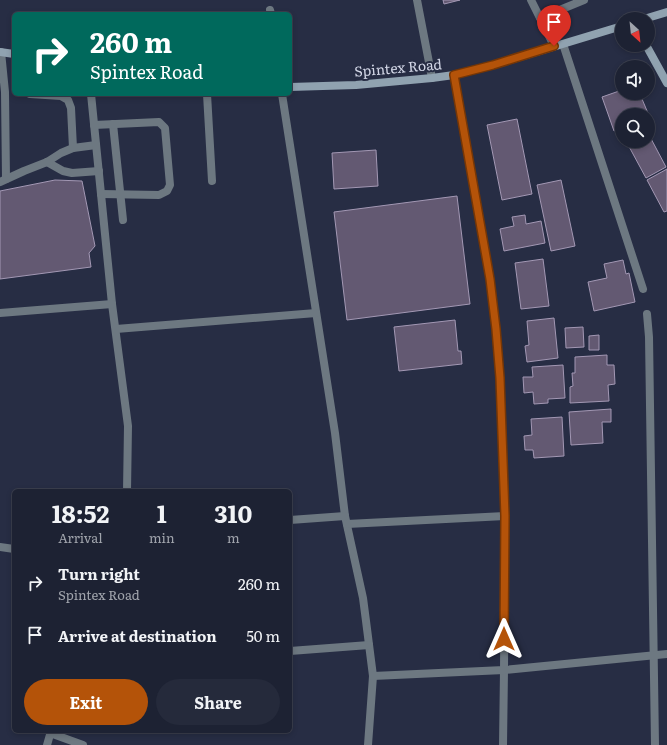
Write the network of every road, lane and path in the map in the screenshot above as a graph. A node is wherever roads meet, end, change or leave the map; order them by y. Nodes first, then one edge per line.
1 (417, 0) edge
2 (531, 0) edge
3 (584, 0) edge
4 (667, 12) edge
5 (655, 16) edge
6 (540, 18) junction
7 (615, 28) edge
8 (564, 44) junction
9 (554, 46) junction
10 (1, 52) edge
11 (650, 52) edge
12 (12, 54) edge
13 (454, 75) junction
14 (432, 78) junction
15 (667, 83) edge
16 (292, 87) edge
17 (4, 92) junction
18 (12, 93) edge
19 (61, 96) edge
20 (91, 96) edge
21 (207, 96) edge
22 (282, 96) edge
23 (113, 124) junction
24 (94, 125) junction
25 (96, 145) junction
26 (73, 148) junction
27 (47, 162) junction
28 (99, 171) junction
29 (3, 181) edge
30 (212, 181) dead end
31 (101, 194) junction
32 (119, 194) junction
33 (123, 220) dead end
34 (643, 289) dead end
35 (112, 304) junction
36 (0, 313) edge
37 (316, 313) junction
38 (647, 314) dead end
39 (116, 329) junction
40 (127, 489) edge
41 (505, 516) junction
42 (292, 520) edge
43 (346, 520) junction
44 (0, 547) edge
45 (12, 548) edge
46 (369, 645) junction
47 (292, 651) edge
48 (667, 654) edge
49 (654, 656) junction
50 (504, 670) junction
51 (373, 676) junction
52 (51, 733) edge
53 (53, 733) edge
54 (46, 745) edge
55 (83, 745) edge
56 (368, 745) edge
57 (503, 745) edge
58 (655, 745) edge

1 - 14 street
2 - 6 street
3 - 6 street
4 - 5 main road
6 - 9 street
7 - 8 main road, Spintex Road
8 - 9 main road, Spintex Road
8 - 34 street
9 - 13 main road, Spintex Road
10 - 12 main road
10 - 17 street
11 - 15 main road
13 - 14 main road, Spintex Road
13 - 41 street
14 - 16 main road, Spintex Road
17 - 18 street
17 - 29 street
19 - 26 street
20 - 24 street
21 - 30 street
22 - 37 street
23 - 24 street
23 - 32 street
23 - 32 street
24 - 25 street
25 - 26 street
25 - 28 street
26 - 27 street
27 - 28 street
27 - 29 street
28 - 31 street
31 - 32 street
31 - 35 street
32 - 33 street
35 - 36 street
35 - 39 street
37 - 39 street
37 - 43 street
38 - 49 street
39 - 40 street
41 - 43 street
41 - 50 street
42 - 43 street
43 - 46 street
44 - 45 street
46 - 47 street
46 - 51 street
48 - 49 street
49 - 50 street
49 - 58 street
50 - 51 street
50 - 57 street
51 - 56 street
52 - 54 street
53 - 55 street

